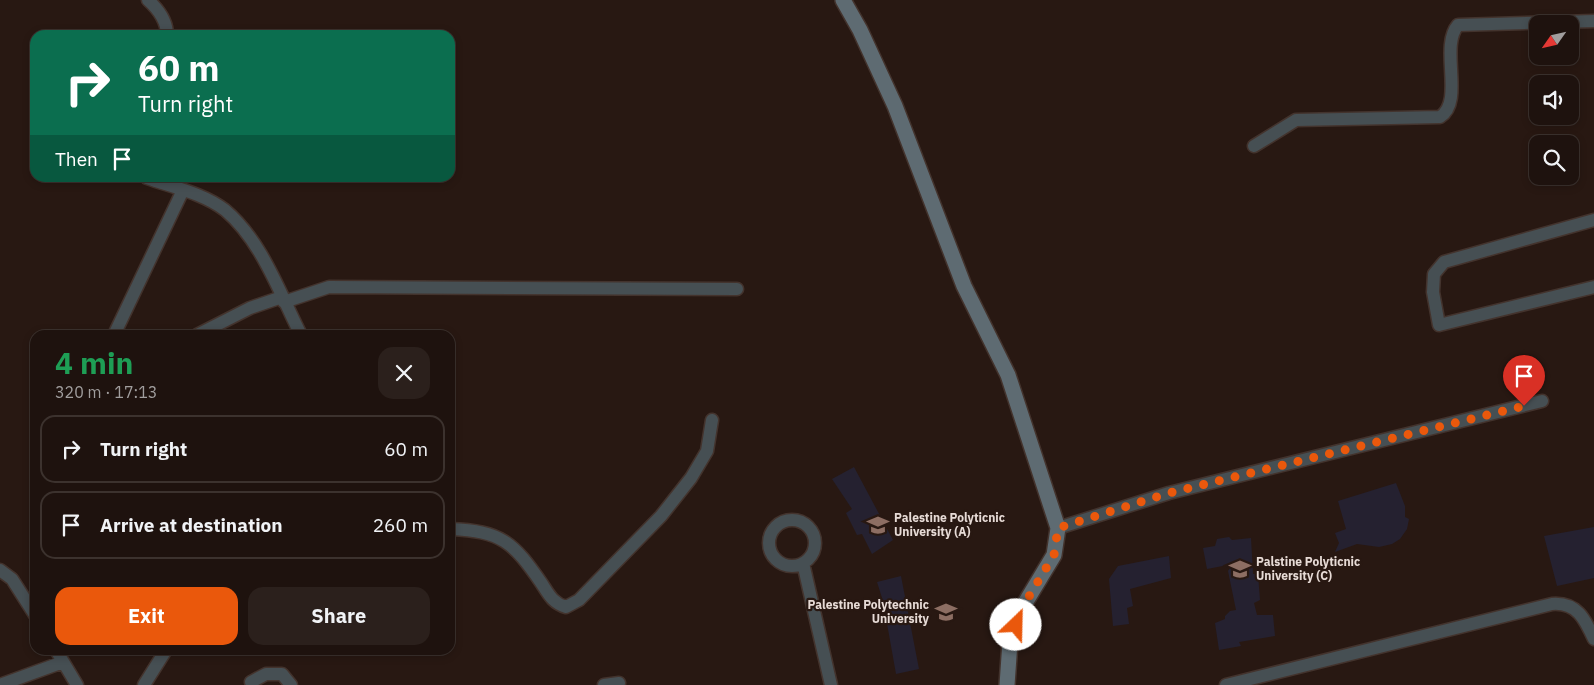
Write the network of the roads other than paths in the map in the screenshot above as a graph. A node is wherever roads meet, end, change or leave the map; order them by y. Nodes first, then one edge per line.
1 (148, 0) edge
2 (843, 0) edge
3 (1594, 21) edge
4 (167, 30) edge
5 (1254, 146) dead end
6 (159, 182) edge
7 (183, 190) junction
8 (1594, 220) edge
9 (1594, 287) edge
10 (737, 289) dead end
11 (283, 300) junction
12 (116, 330) edge
13 (207, 330) edge
14 (298, 330) edge
15 (1542, 401) dead end
16 (712, 420) dead end
17 (1058, 528) junction
18 (455, 529) edge
19 (803, 563) dead end
20 (0, 570) edge
21 (30, 607) edge
22 (1594, 639) edge
23 (59, 655) edge
24 (163, 655) edge
25 (64, 662) junction
26 (251, 682) dead end
27 (620, 683) dead end
28 (0, 685) edge
29 (77, 685) edge
30 (144, 685) edge
31 (291, 685) edge
32 (604, 685) edge
33 (831, 685) edge
34 (1007, 685) edge
35 (1226, 685) edge

1 - 4 street
2 - 17 street
3 - 5 street
6 - 7 street
7 - 11 street
7 - 12 street
8 - 9 street
10 - 11 street
11 - 13 street
11 - 14 street
15 - 17 street
16 - 18 street
17 - 34 street
19 - 33 street
20 - 21 street
22 - 35 street
23 - 25 street
24 - 30 street
25 - 28 street
25 - 29 street
26 - 31 street
27 - 32 street

